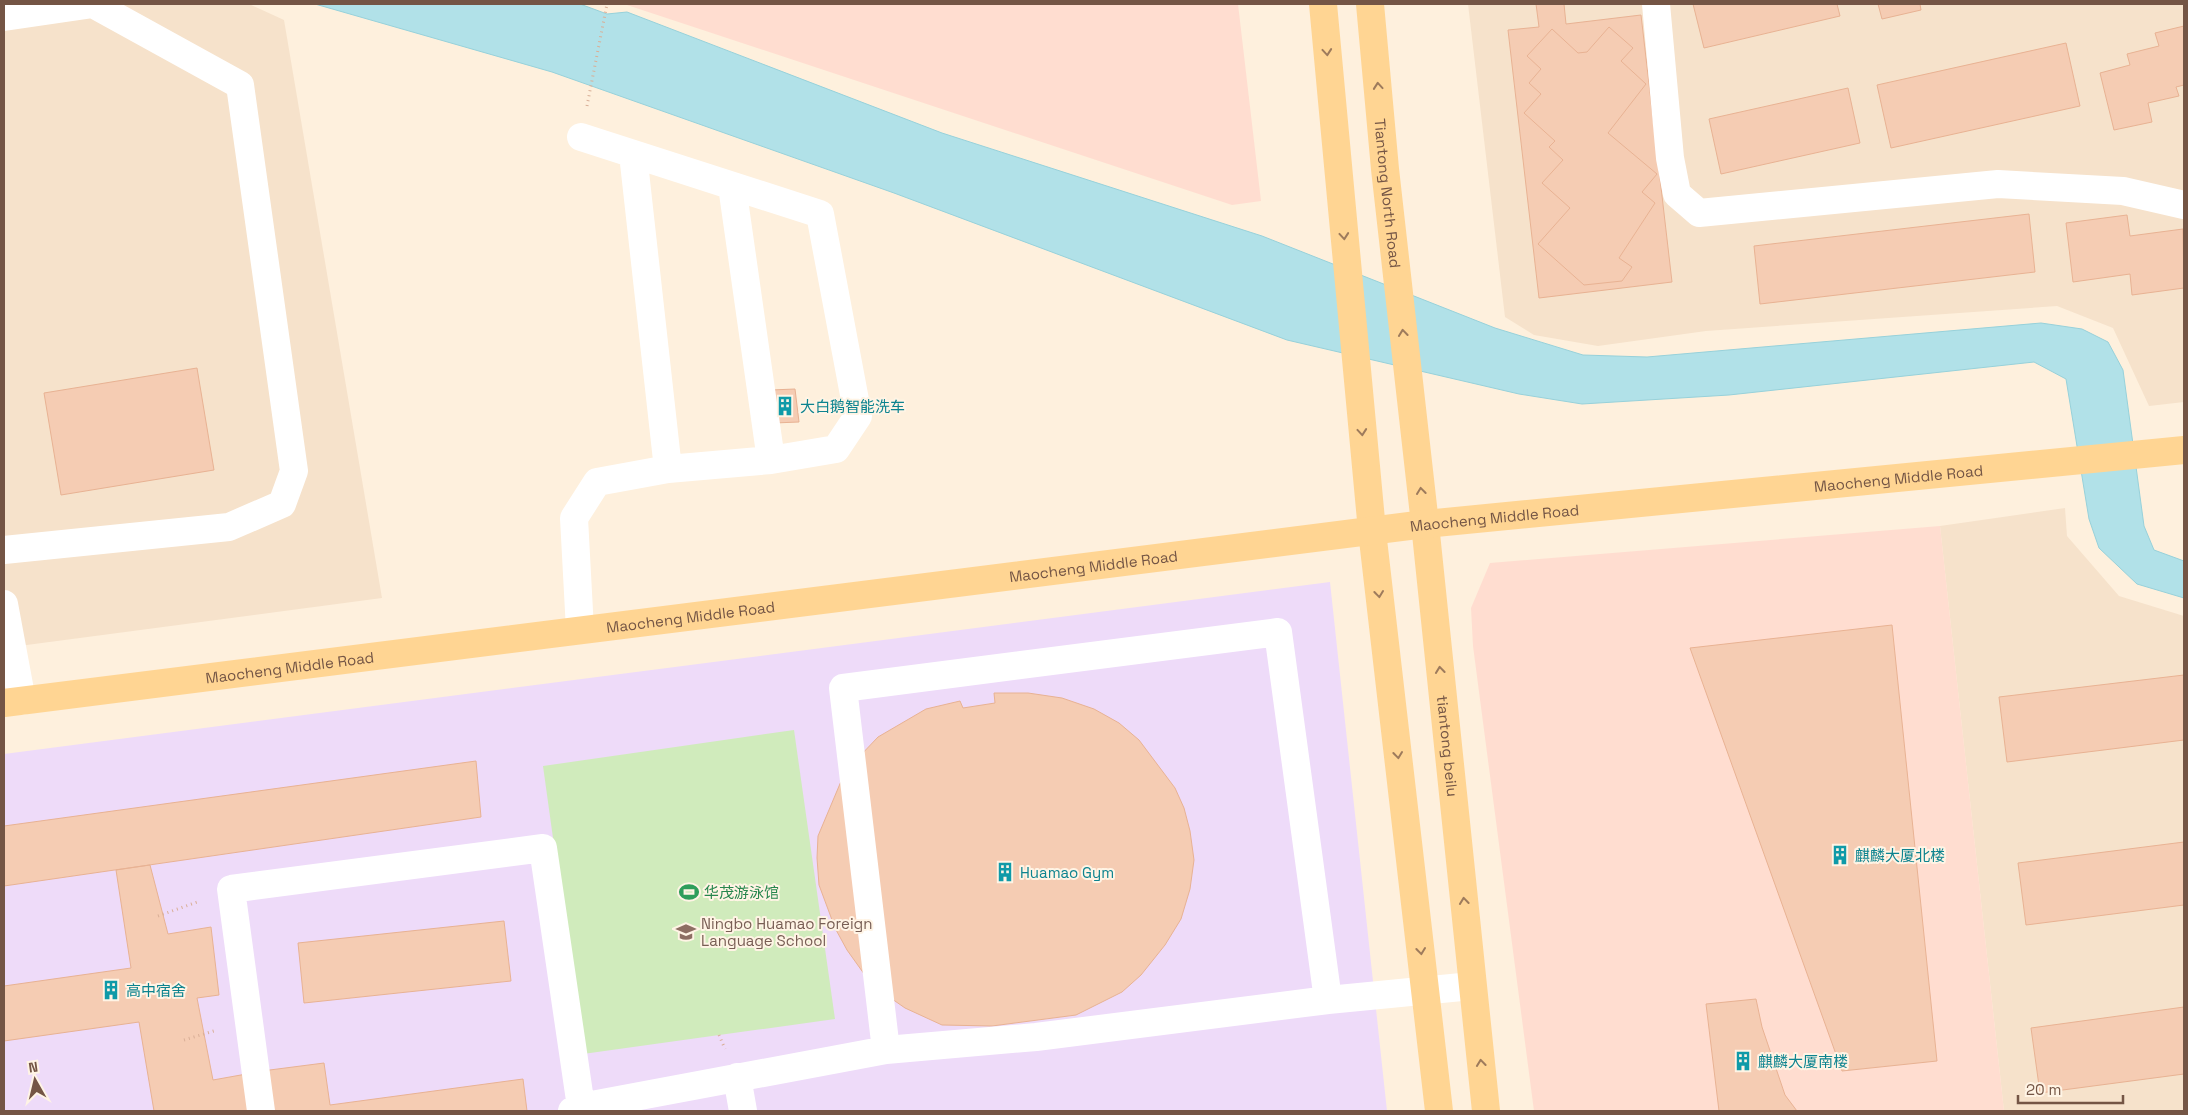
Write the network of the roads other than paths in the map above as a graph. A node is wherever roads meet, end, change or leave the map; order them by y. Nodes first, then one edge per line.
1 (1323, 4) edge
2 (1370, 4) edge
3 (1656, 4) edge
4 (4, 16) edge
5 (580, 137) road end
6 (632, 154) junction
7 (732, 186) junction
8 (2184, 205) edge
9 (1408, 382) joint
10 (2184, 450) edge
11 (771, 460) junction
12 (668, 469) junction
13 (1425, 524) junction
14 (1372, 531) junction
15 (4, 550) edge
16 (4, 604) edge
17 (580, 630) junction
18 (13, 702) edge
19 (1472, 986) junction
20 (1425, 990) junction
21 (1328, 1000) junction
22 (886, 1050) junction
23 (737, 1077) junction
24 (576, 1109) edge
25 (261, 1111) edge
26 (743, 1111) edge
27 (1439, 1111) edge
28 (1486, 1111) edge

1 -> 14 main road
9 -> 2 main road, Tiantong North Road
3 - 8 street
4 - 15 street
5 - 6 street
6 - 7 street
6 - 12 street
7 - 11 street
7 - 11 street
13 -> 9 main road, tiantong beilu
10 - 13 main road, Maocheng Middle Road
11 - 12 street
12 - 17 street
13 - 14 main road, Maocheng Middle Road
19 -> 13 main road, tiantong beilu
14 - 17 main road, Maocheng Middle Road
14 -> 20 main road
16 - 18 street
17 - 18 main road, Maocheng Middle Road
19 - 20 street
28 -> 19 main road, tiantong beilu
20 - 21 street
20 - 27 main road
21 - 22 street
21 - 22 street
22 - 23 street
23 - 24 street
23 - 26 street
24 - 25 street

